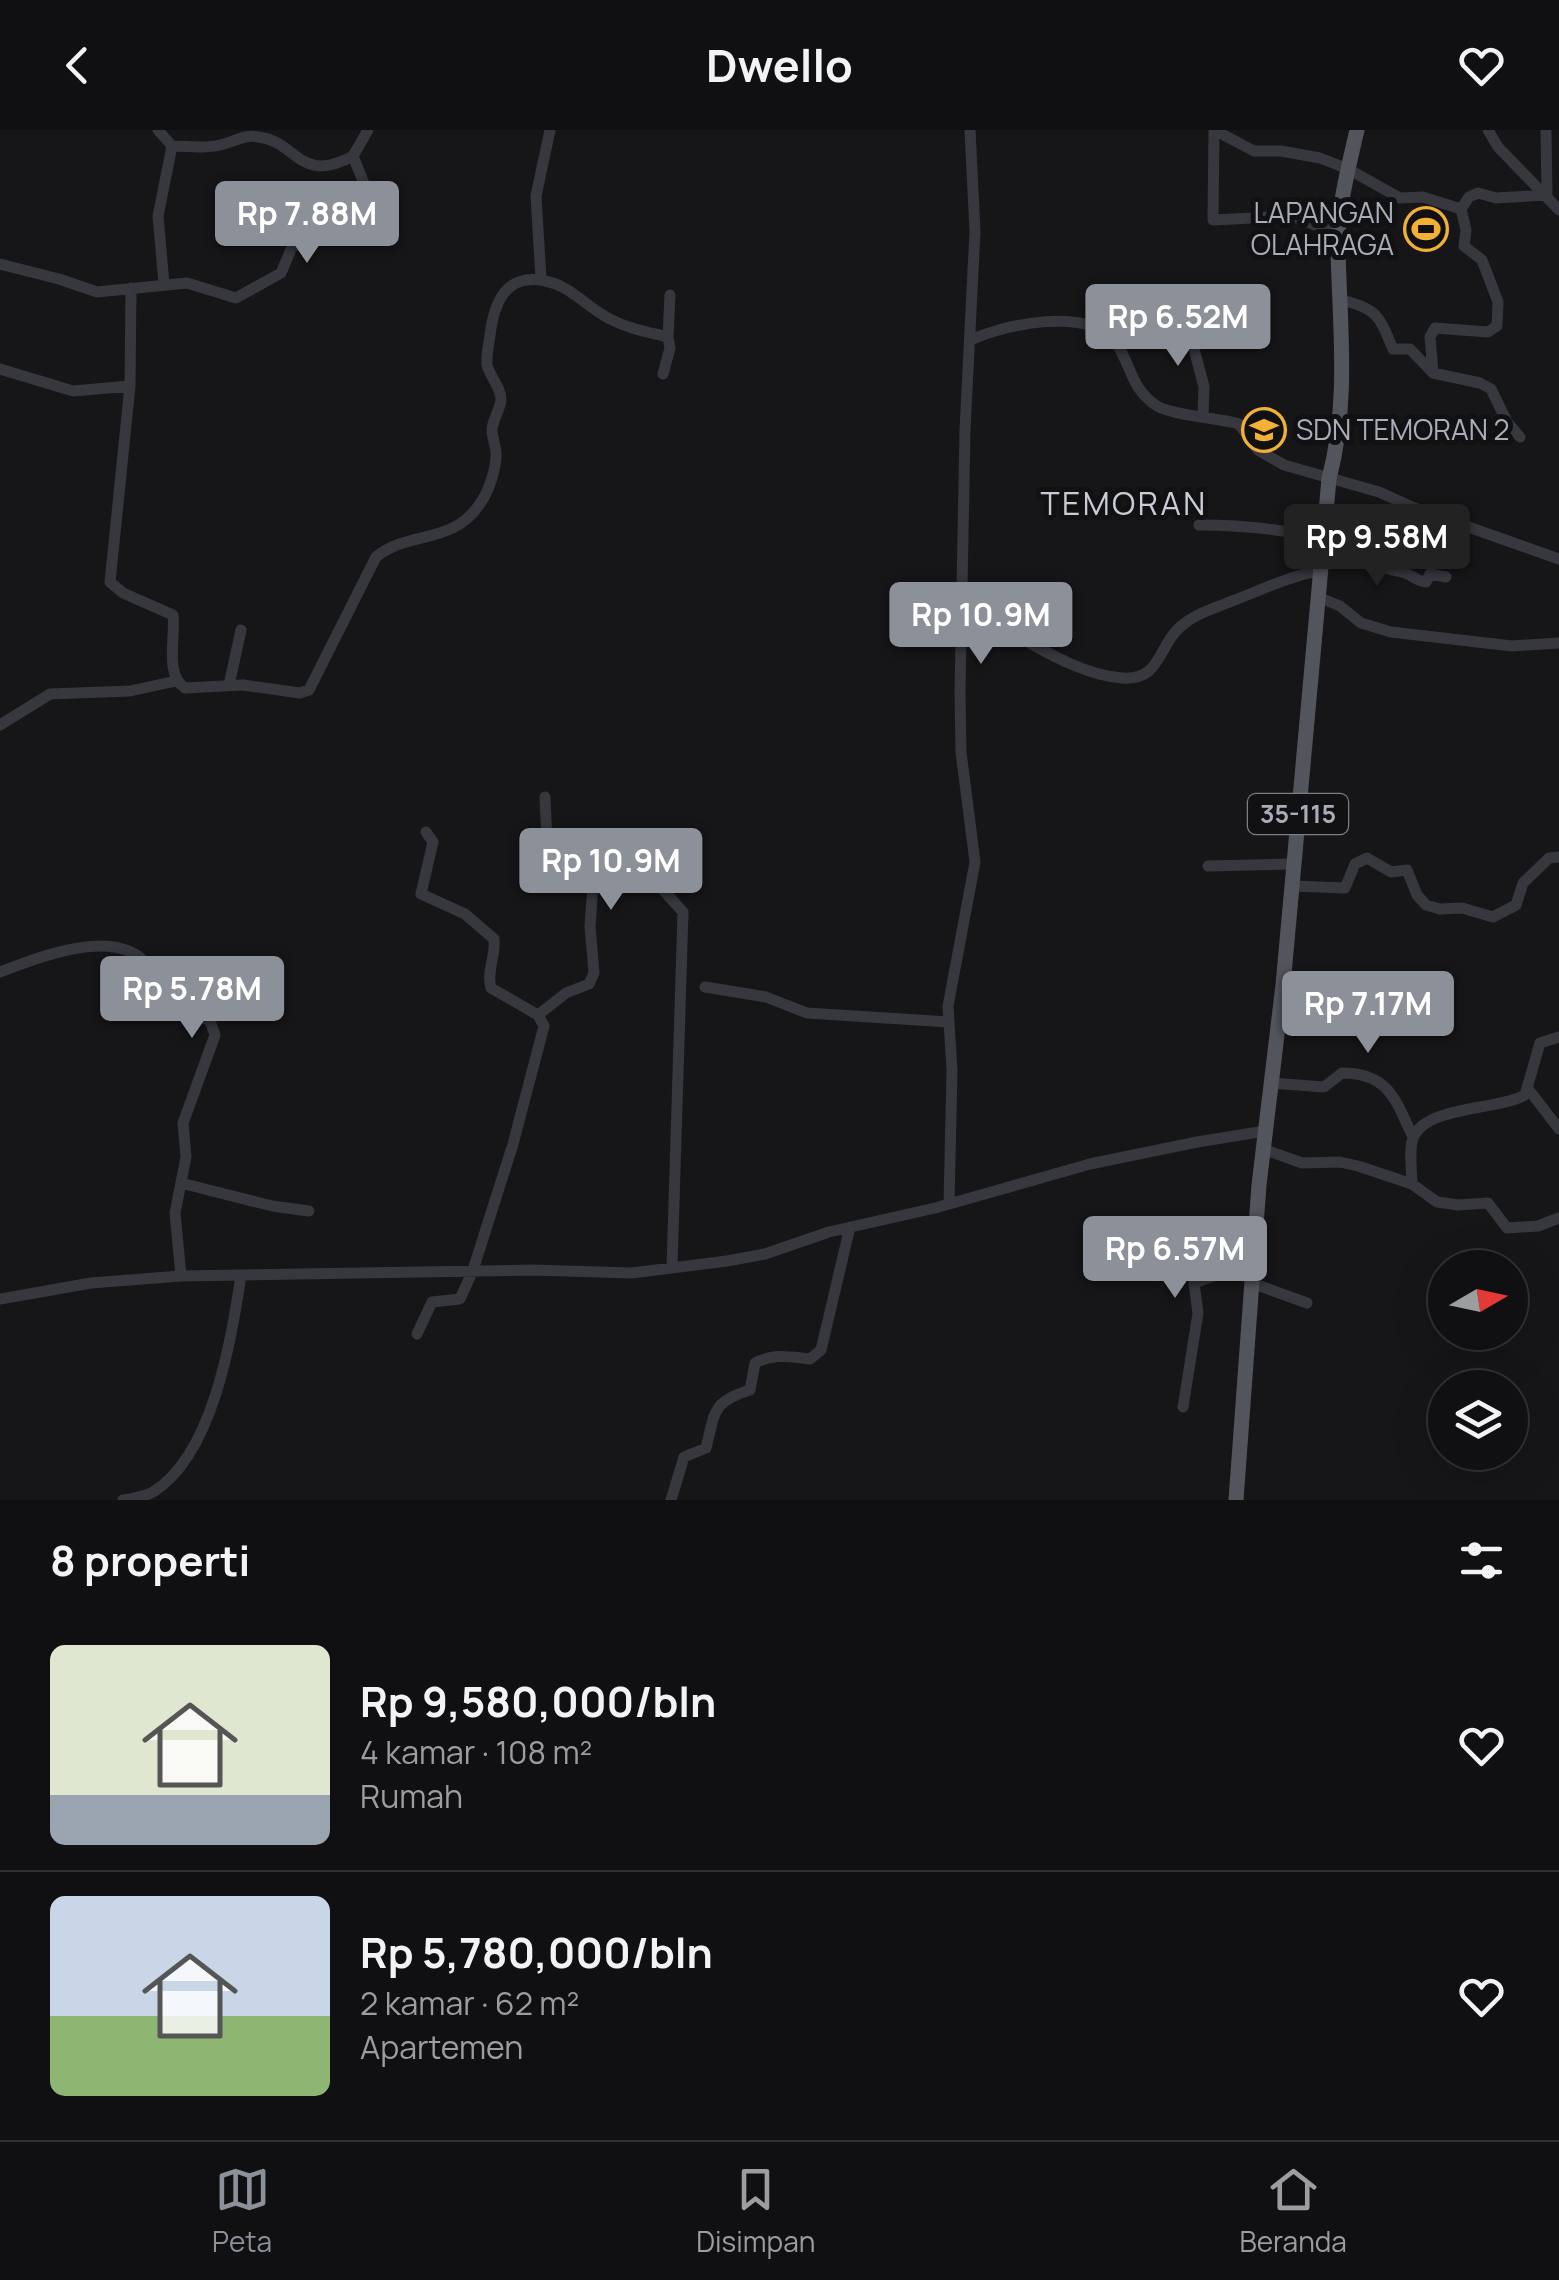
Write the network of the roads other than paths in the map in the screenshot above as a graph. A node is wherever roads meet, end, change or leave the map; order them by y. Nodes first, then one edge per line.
1 (158, 130) edge
2 (368, 130) edge
3 (550, 130) edge
4 (970, 130) edge
5 (1214, 130) edge
6 (1357, 130) edge
7 (1488, 130) edge
8 (1546, 130) edge
9 (172, 146) junction
10 (353, 156) junction
11 (1348, 168) junction
12 (1547, 195) junction
13 (1461, 210) junction
14 (1559, 210) edge
15 (1339, 234) junction
16 (0, 264) edge
17 (542, 280) junction
18 (164, 284) junction
19 (132, 288) junction
20 (670, 294) dead end
21 (1342, 300) junction
22 (1187, 322) dead end
23 (668, 337) junction
24 (970, 340) junction
25 (0, 368) edge
26 (1434, 373) junction
27 (663, 374) dead end
28 (130, 386) junction
29 (1202, 415) junction
30 (1520, 437) dead end
31 (1330, 479) junction
32 (1199, 524) dead end
33 (1324, 537) junction
34 (1559, 559) edge
35 (1321, 570) junction
36 (1446, 578) dead end
37 (1318, 597) junction
38 (962, 609) junction
39 (241, 630) dead end
40 (1559, 643) edge
41 (176, 681) junction
42 (229, 685) junction
43 (0, 725) edge
44 (545, 797) dead end
45 (426, 832) dead end
46 (618, 840) dead end
47 (1559, 857) edge
48 (1294, 864) junction
49 (1208, 866) dead end
50 (1292, 886) junction
51 (0, 972) edge
52 (705, 987) dead end
53 (538, 1015) junction
54 (948, 1022) junction
55 (1559, 1037) edge
56 (1271, 1084) junction
57 (1529, 1090) junction
58 (1559, 1129) edge
59 (1265, 1131) junction
60 (1414, 1137) junction
61 (1263, 1149) junction
62 (182, 1183) junction
63 (1412, 1184) junction
64 (949, 1204) junction
65 (309, 1211) dead end
66 (1559, 1218) edge
67 (850, 1227) junction
68 (1254, 1262) junction
69 (672, 1267) junction
70 (473, 1270) junction
71 (181, 1276) junction
72 (241, 1276) junction
73 (1252, 1283) junction
74 (0, 1299) edge
75 (1307, 1303) dead end
76 (417, 1334) dead end
77 (1183, 1407) dead end
78 (123, 1500) edge
79 (671, 1500) edge
80 (1236, 1500) edge

1 - 9 street
2 - 10 street
3 - 17 street
4 - 24 street
5 - 11 street
5 - 15 street
6 - 11 main road, 35-115
7 - 12 street
8 - 12 street
9 - 10 street
9 - 18 street
10 - 18 street
11 - 13 street
11 - 15 main road, 35-115
12 - 13 street
12 - 14 street
13 - 26 street
15 - 21 main road, 35-115
16 - 19 street
17 - 23 street
17 - 42 street
18 - 19 street
19 - 28 street
20 - 23 street
21 - 26 street
21 - 31 main road, 35-115
22 - 29 street
23 - 27 street
24 - 29 street
24 - 38 street
25 - 28 street
26 - 30 street
28 - 41 street
29 - 31 street
31 - 33 main road, 35-115
31 - 34 street
32 - 33 street
33 - 35 main road, 35-115
33 - 36 street
35 - 37 main road, 35-115
35 - 38 street
37 - 40 street
37 - 48 main road, 35-115
38 - 54 street
39 - 42 street
41 - 42 street
41 - 43 street
44 - 53 street
45 - 53 street
46 - 69 street
47 - 50 street
48 - 49 street
48 - 50 main road, 35-115
50 - 56 main road, 35-115
51 - 62 street
52 - 54 street
53 - 70 street
54 - 64 street
55 - 57 street
56 - 59 main road, 35-115
56 - 60 street
57 - 58 street
57 - 60 street
59 - 61 main road, 35-115
59 - 64 street
60 - 63 street
61 - 63 street
61 - 68 main road, 35-115
62 - 65 street
62 - 71 street
63 - 66 street
64 - 67 street
67 - 69 street
67 - 79 street
68 - 73 main road, 35-115
68 - 77 street
69 - 70 street
70 - 72 street
70 - 76 street
71 - 72 street
71 - 74 street
72 - 78 street
73 - 75 street
73 - 80 main road, 35-115

